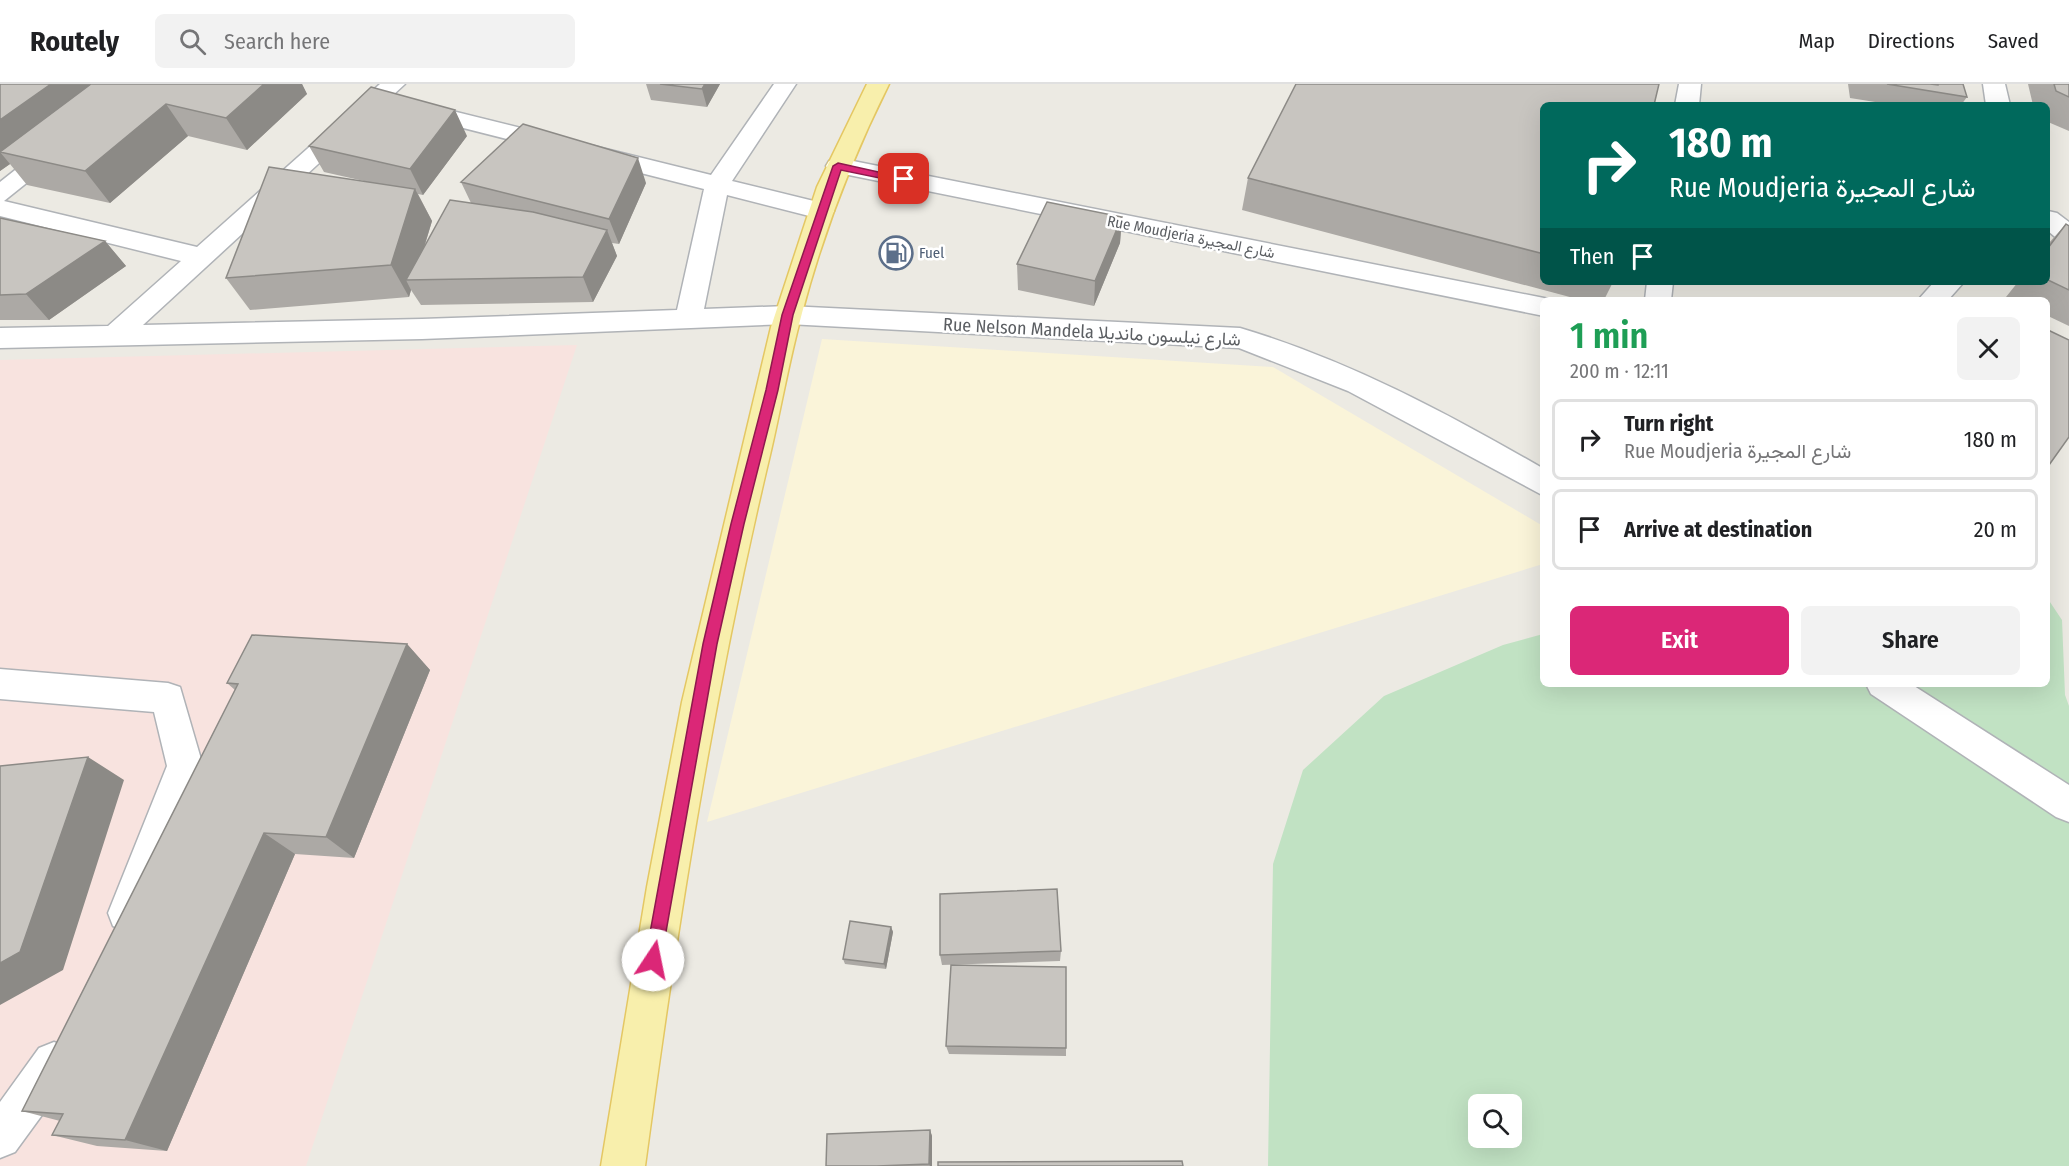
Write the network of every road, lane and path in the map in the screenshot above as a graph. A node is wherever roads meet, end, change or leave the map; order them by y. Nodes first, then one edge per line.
1 (785, 84) edge
2 (878, 84) edge
3 (1690, 84) edge
4 (1995, 84) edge
5 (385, 92) edge
6 (1687, 102) edge
7 (1998, 102) edge
8 (79, 132) edge
9 (838, 166) junction
10 (717, 185) junction
11 (0, 194) edge
12 (0, 208) edge
13 (821, 211) junction
14 (2050, 221) edge
15 (2069, 235) edge
16 (202, 257) junction
17 (1948, 285) edge
18 (1934, 297) edge
19 (1540, 306) edge
20 (788, 315) junction
21 (688, 320) junction
22 (116, 334) junction
23 (0, 338) edge
24 (1540, 482) edge
25 (0, 684) edge
26 (1888, 687) edge
27 (2069, 805) edge
28 (117, 939) edge
29 (76, 1035) edge
30 (0, 1137) edge
31 (623, 1166) edge

1 - 10 street
2 - 9 main road
3 - 6 street
4 - 7 street
5 - 10 street
5 - 16 street
8 - 11 street
9 - 13 main road
9 - 19 street, Rue Moudjeria شارع المجيرة
10 - 13 street
10 - 21 street
12 - 16 street
13 - 20 main road
14 - 15 street
16 - 22 street
17 - 18 street
20 - 21 street, Rue Nelson Mandela شارع نيلسون مانديلا
20 - 24 street, Rue Nelson Mandela شارع نيلسون مانديلا
20 - 31 main road
21 - 22 street, Rue Nelson Mandela شارع نيلسون مانديلا
22 - 23 street, Rue Nelson Mandela شارع نيلسون مانديلا
25 - 28 street
26 - 27 street
29 - 30 street

